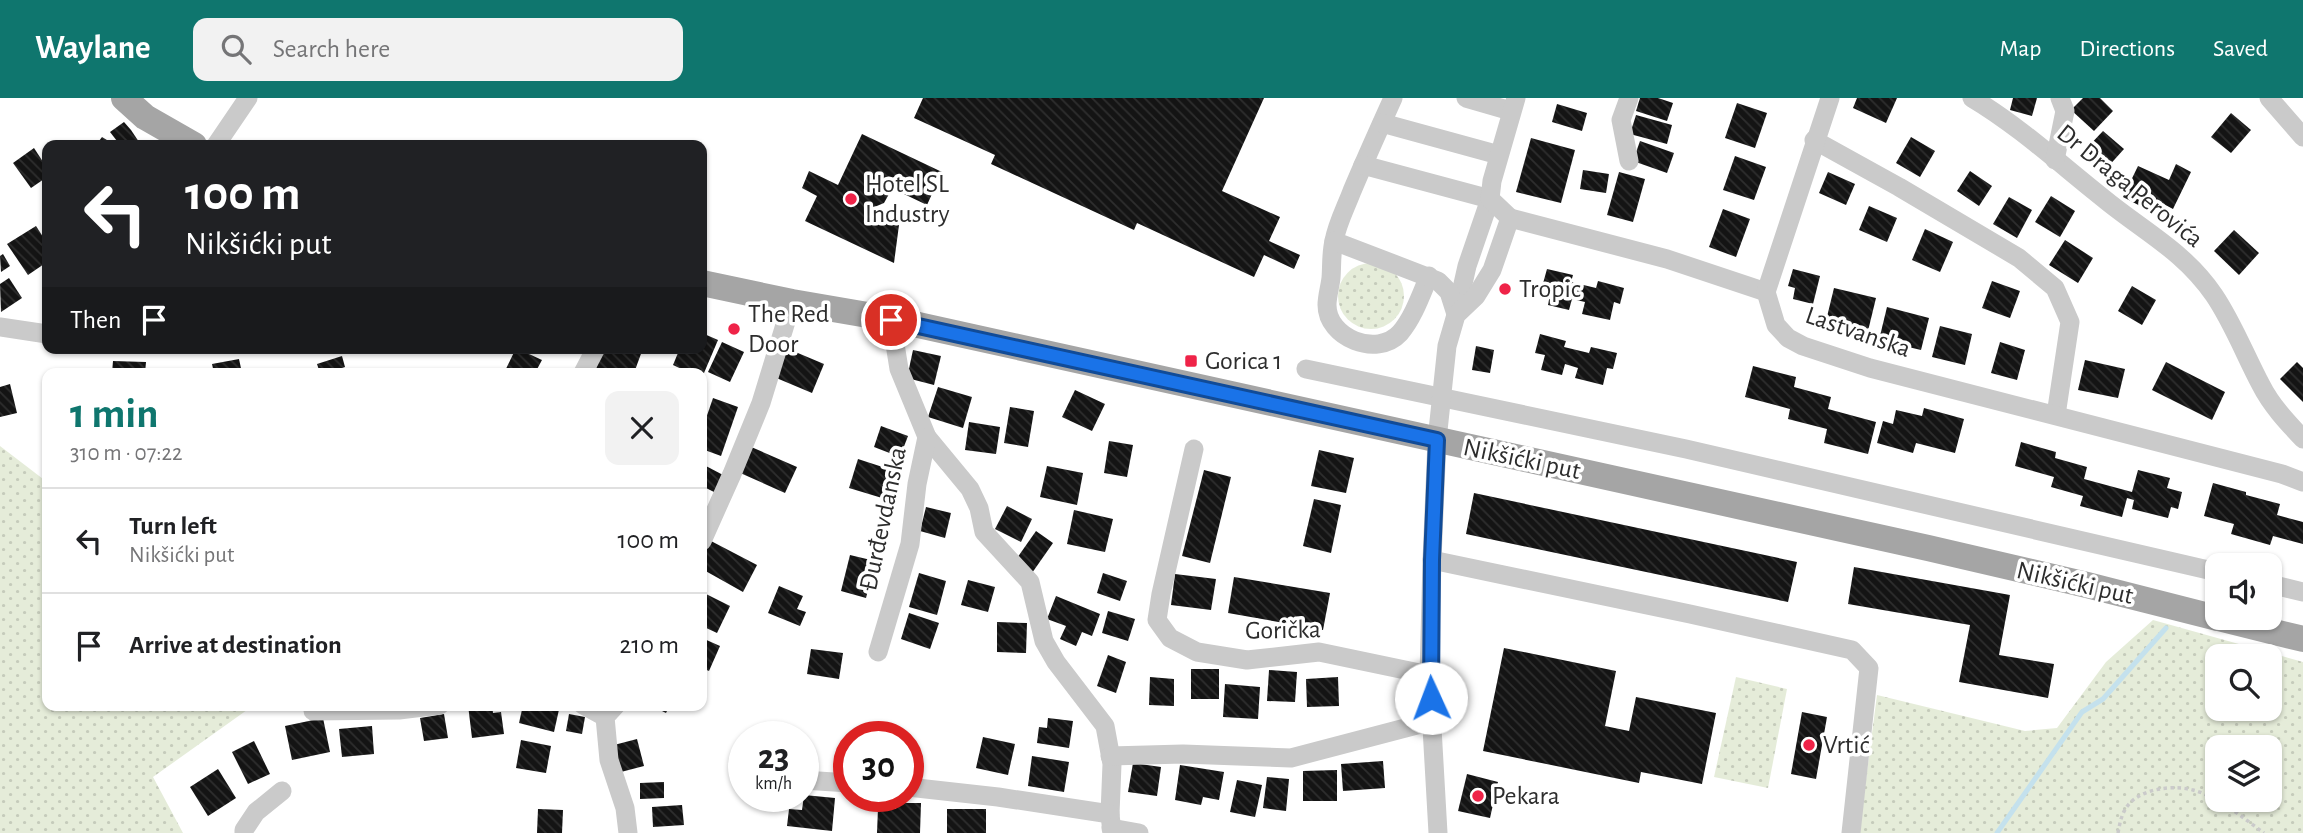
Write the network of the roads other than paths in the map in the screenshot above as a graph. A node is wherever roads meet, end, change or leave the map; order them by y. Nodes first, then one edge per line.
1 (124, 98) edge
2 (248, 98) edge
3 (1393, 98) edge
4 (1466, 98) edge
5 (1629, 98) edge
6 (1830, 98) edge
7 (1972, 98) edge
8 (2060, 98) edge
9 (2269, 98) edge
10 (1514, 105) edge
11 (1382, 122) junction
12 (2303, 137) edge
13 (185, 140) edge
14 (219, 140) edge
15 (1814, 140) junction
16 (1499, 155) junction
17 (2056, 160) junction
18 (1629, 161) dead end
19 (1363, 165) junction
20 (1490, 199) junction
21 (1510, 218) junction
22 (1334, 241) junction
23 (1429, 276) junction
24 (707, 284) edge
25 (1766, 292) junction
26 (792, 302) junction
27 (1456, 315) junction
28 (891, 320) junction
29 (0, 327) edge
30 (42, 333) edge
31 (1306, 369) dead end
32 (1442, 397) junction
33 (2056, 415) junction
34 (927, 437) junction
35 (2303, 439) edge
36 (1437, 440) junction
37 (1194, 449) dead end
38 (2303, 482) edge
39 (707, 530) edge
40 (1432, 560) junction
41 (2205, 569) edge
42 (2282, 587) edge
43 (2303, 592) edge
44 (2205, 615) edge
45 (2267, 630) edge
46 (2303, 639) edge
47 (878, 652) dead end
48 (1429, 675) junction
49 (610, 711) edge
50 (1432, 721) junction
51 (1110, 756) junction
52 (924, 790) edge
53 (282, 791) dead end
54 (1111, 825) edge
55 (244, 833) edge
56 (628, 833) edge
57 (1139, 833) edge
58 (1438, 833) edge
59 (1851, 833) edge

1 - 13 main road
2 - 14 street
3 - 11 street
4 - 10 street
5 - 18 street
6 - 15 street
7 - 17 street, Dr Draga Perovića
8 - 17 street
9 - 12 street
10 - 16 street
11 - 16 street
11 - 19 street
15 - 25 street
15 - 33 street
16 - 20 street
17 - 35 street, Dr Draga Perovića
19 - 20 street
19 - 22 street
20 - 21 street
20 - 27 street
21 - 25 street
21 - 27 street
22 - 23 street
22 - 23 street
23 - 27 street
24 - 26 main road, Nikšićki put
25 - 33 street, Lastvanska
26 - 28 main road, Nikšićki put
26 - 39 street
27 - 32 street
28 - 34 street, Đurđevdanska
28 - 36 main road, Nikšićki put
29 - 30 street
31 - 32 street, Nikšićki put
32 - 36 street
32 - 41 street, Nikšićki put
33 - 38 street, Lastvanska
34 - 47 street, Đurđevdanska
34 - 51 street, Đurđevdanska
36 - 40 street
36 - 44 main road, Nikšićki put
37 - 48 street, Gorička
40 - 48 street
40 - 59 street
42 - 43 street
45 - 46 main road, Nikšićki put
48 - 50 street
49 - 56 street
50 - 51 street
50 - 58 street
51 - 54 street, Đurđevdanska
52 - 54 street
53 - 55 street
54 - 57 street

